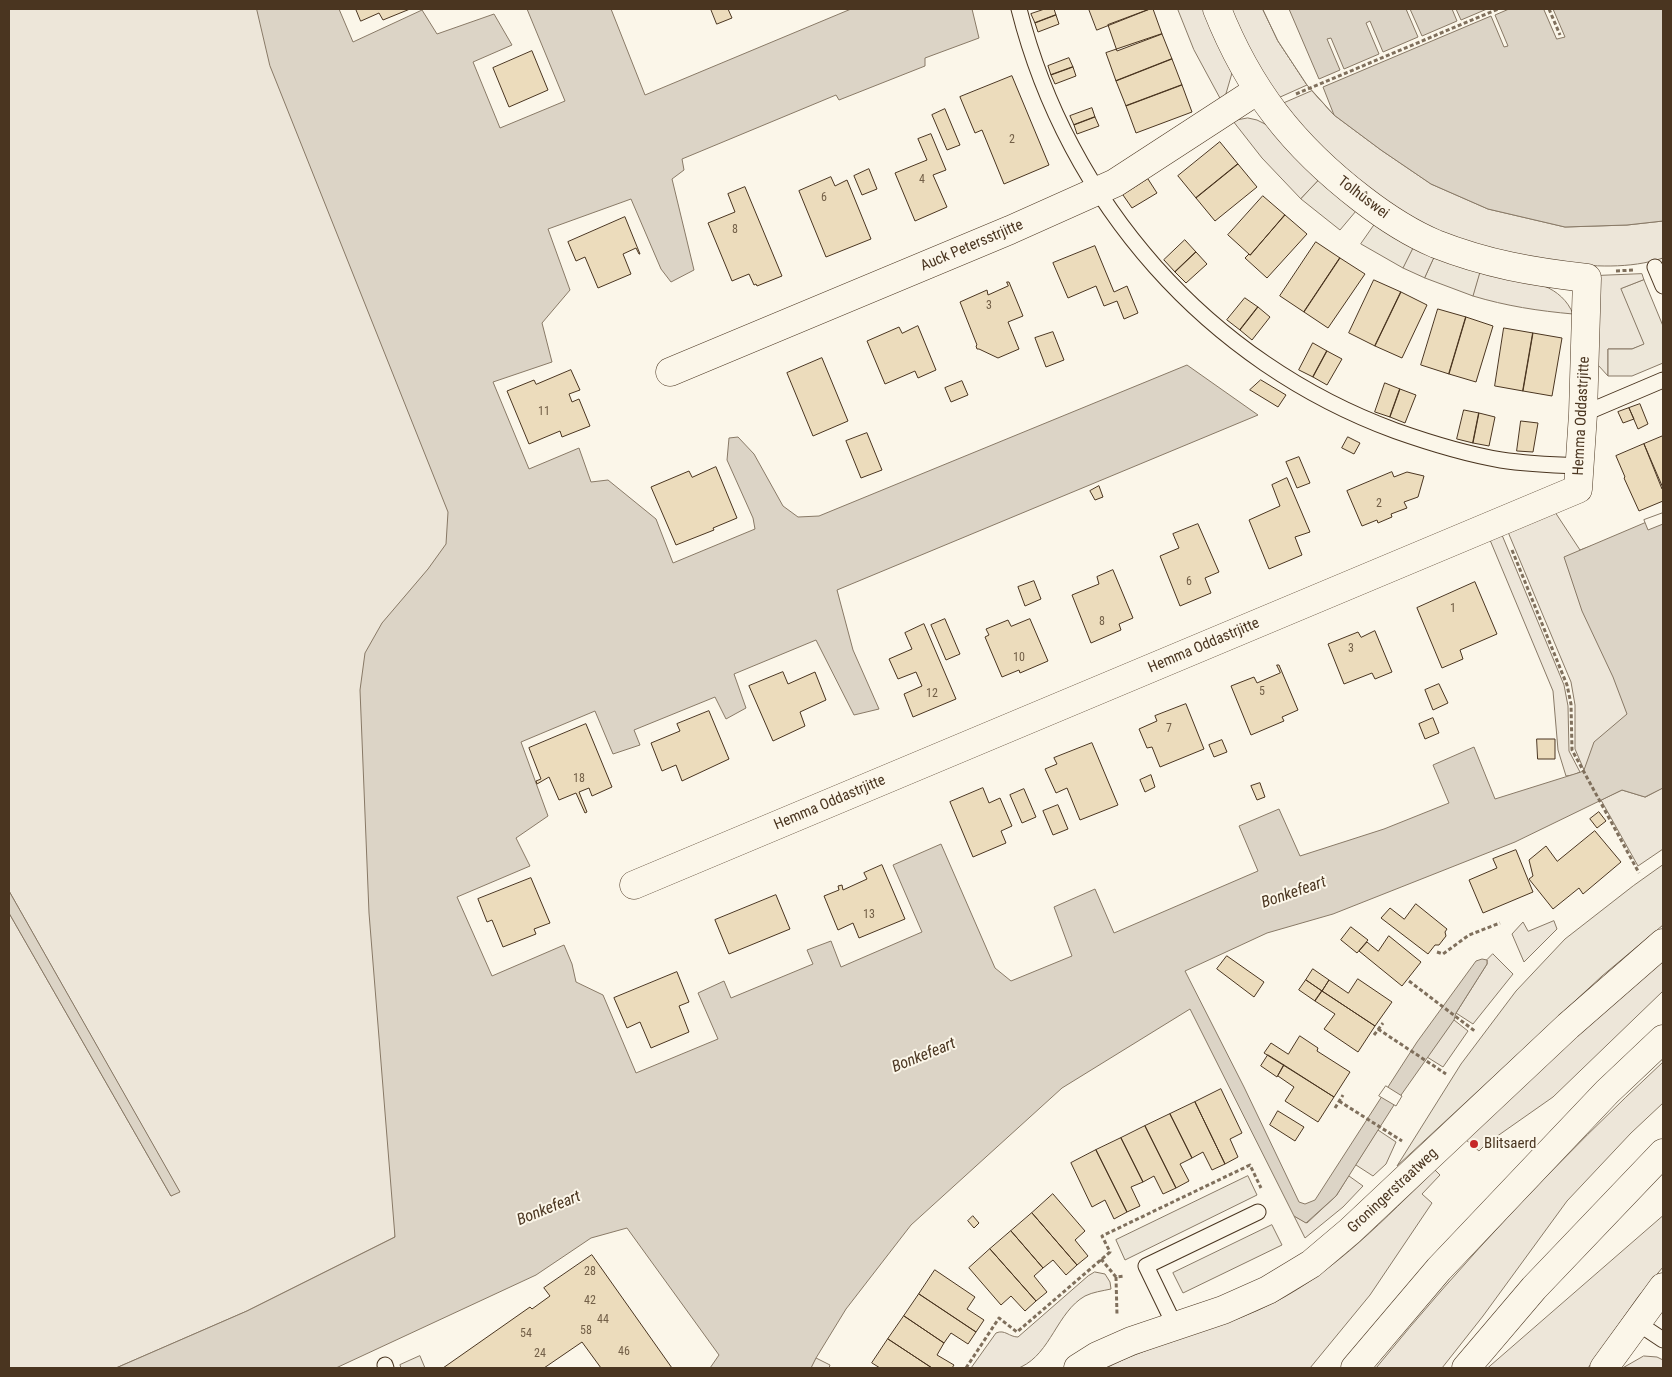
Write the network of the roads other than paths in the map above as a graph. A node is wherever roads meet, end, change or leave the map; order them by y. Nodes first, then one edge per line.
1 (1020, 9) edge
2 (1217, 9) edge
3 (1258, 90) junction
4 (1097, 192) junction
5 (1655, 267) road end
6 (1587, 278) joint
7 (1663, 286) edge
8 (670, 372) dead end
9 (1663, 380) edge
10 (1583, 414) junction
11 (1579, 466) junction
12 (634, 885) dead end
13 (1663, 943) edge
14 (1663, 1039) edge
15 (1663, 1153) edge
16 (1258, 1212) road end
17 (1663, 1287) edge
18 (1636, 1322) junction
19 (1175, 1326) junction
20 (1663, 1340) edge
21 (1078, 1368) edge
22 (1355, 1368) edge
23 (1466, 1368) edge
24 (1604, 1368) edge

1 - 4 lane
2 - 3 street, Tolhûswei
3 - 4 street, Auck Petersstrjitte
3 - 6 street, Tolhûswei
4 - 8 street, Auck Petersstrjitte
4 - 11 lane
5 - 7 lane
6 - 10 street, Hemma Oddastrjitte
9 - 10 lane
10 - 11 street, Hemma Oddastrjitte
11 - 12 street, Hemma Oddastrjitte
13 - 19 street, Groningerstraatweg
14 - 22 street
15 - 23 street
16 - 19 lane
17 - 18 street
18 - 20 lane
18 - 24 street
19 - 21 street, Groningerstraatweg

